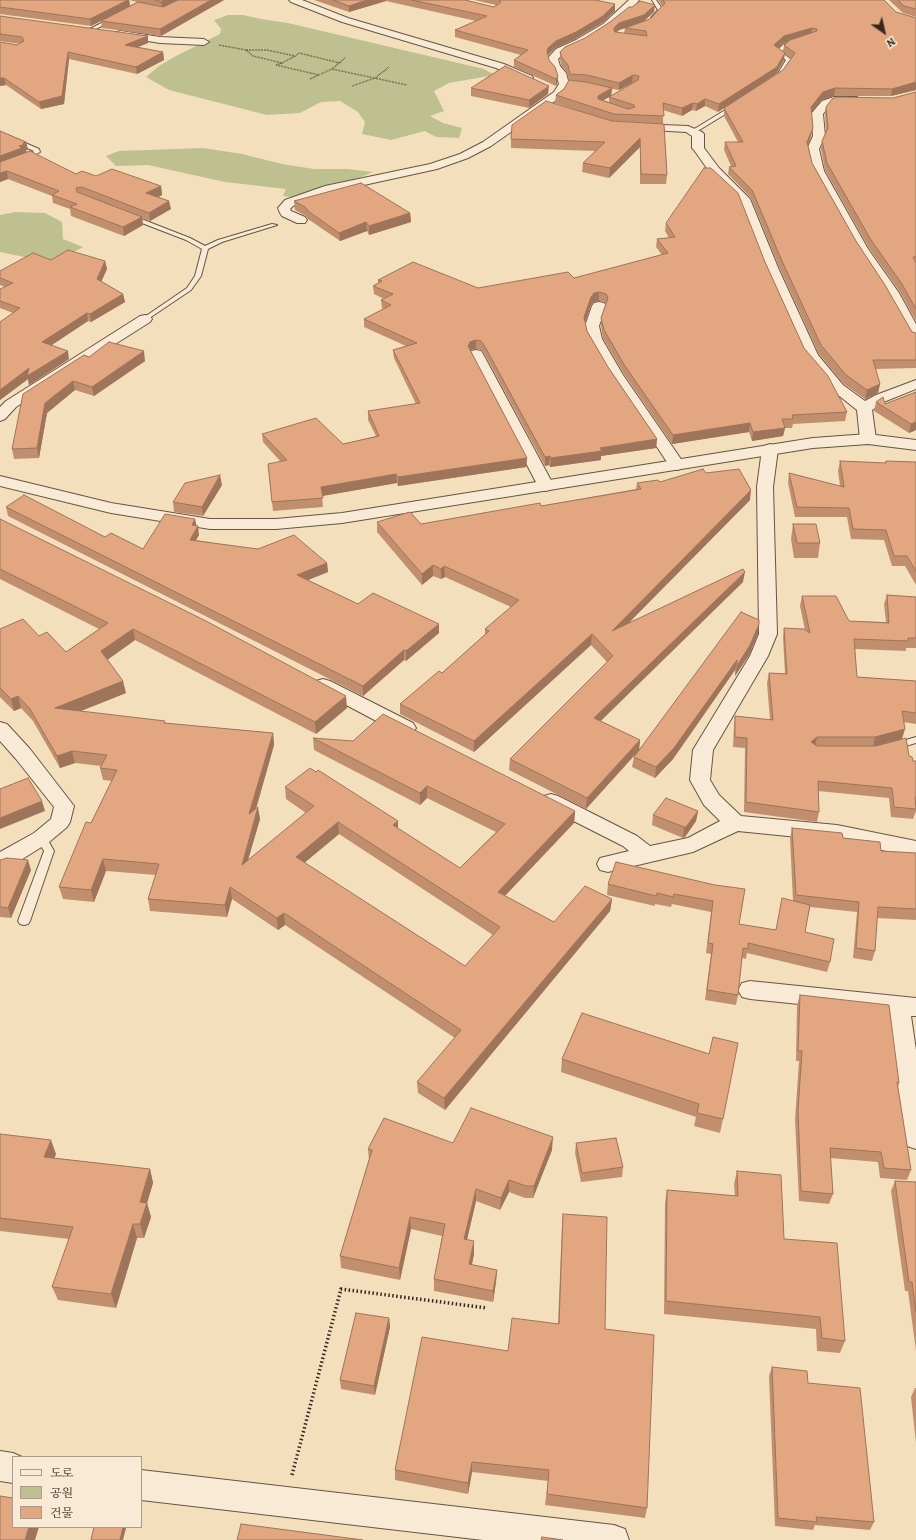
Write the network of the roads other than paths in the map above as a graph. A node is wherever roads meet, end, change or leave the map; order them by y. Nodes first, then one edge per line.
1 (294, 0) edge
2 (634, 0) edge
3 (654, 0) edge
4 (651, 8) edge
5 (661, 10) junction
6 (118, 16) edge
7 (646, 24) edge
8 (86, 30) joint
9 (800, 41) edge
10 (204, 42) road end
11 (539, 83) edge
12 (765, 86) edge
13 (871, 100) edge
14 (742, 102) edge
15 (544, 104) junction
16 (559, 109) edge
17 (628, 126) edge
18 (694, 131) junction
19 (0, 134) edge
20 (0, 168) edge
21 (124, 215) edge
22 (301, 220) dead end
23 (274, 225) dead end
24 (205, 248) junction
25 (599, 306) dead end
26 (145, 319) joint
27 (916, 337) edge
28 (476, 354) dead end
29 (916, 384) edge
30 (864, 408) junction
31 (0, 416) edge
32 (868, 439) junction
33 (916, 445) edge
34 (770, 449) junction
35 (677, 465) junction
36 (0, 481) edge
37 (546, 486) junction
38 (305, 676) edge
39 (0, 729) edge
40 (425, 737) edge
41 (916, 740) edge
42 (887, 748) edge
43 (538, 795) edge
44 (735, 823) junction
45 (41, 838) junction
46 (916, 849) edge
47 (647, 855) junction
48 (0, 862) edge
49 (608, 864) dead end
50 (24, 921) dead end
51 (750, 990) dead end
52 (907, 1006) edge
53 (916, 1138) edge
54 (0, 1466) edge
55 (12, 1468) edge
56 (142, 1485) edge
57 (614, 1540) edge

1 - 11 street
2 - 15 street
3 - 5 lane
4 - 5 lane
5 - 7 lane
6 - 8 lane
8 - 10 street
9 - 12 lane
13 - 27 street
14 - 18 lane
15 - 16 street
15 - 22 street
17 - 18 street
18 - 30 street
19 - 20 lane
21 - 24 lane
23 - 24 lane
24 - 26 lane
25 - 35 street
26 - 31 street
28 - 37 street
29 - 30 street
30 - 32 street
32 - 33 street
32 - 34 street
34 - 35 street
34 - 44 street
35 - 37 street
36 - 37 street
38 - 40 street
39 - 45 street
41 - 42 lane
43 - 47 street
44 - 46 street
44 - 47 street
45 - 48 street
45 - 50 lane
47 - 49 street
51 - 52 street
52 - 53 street
54 - 55 street
56 - 57 street

